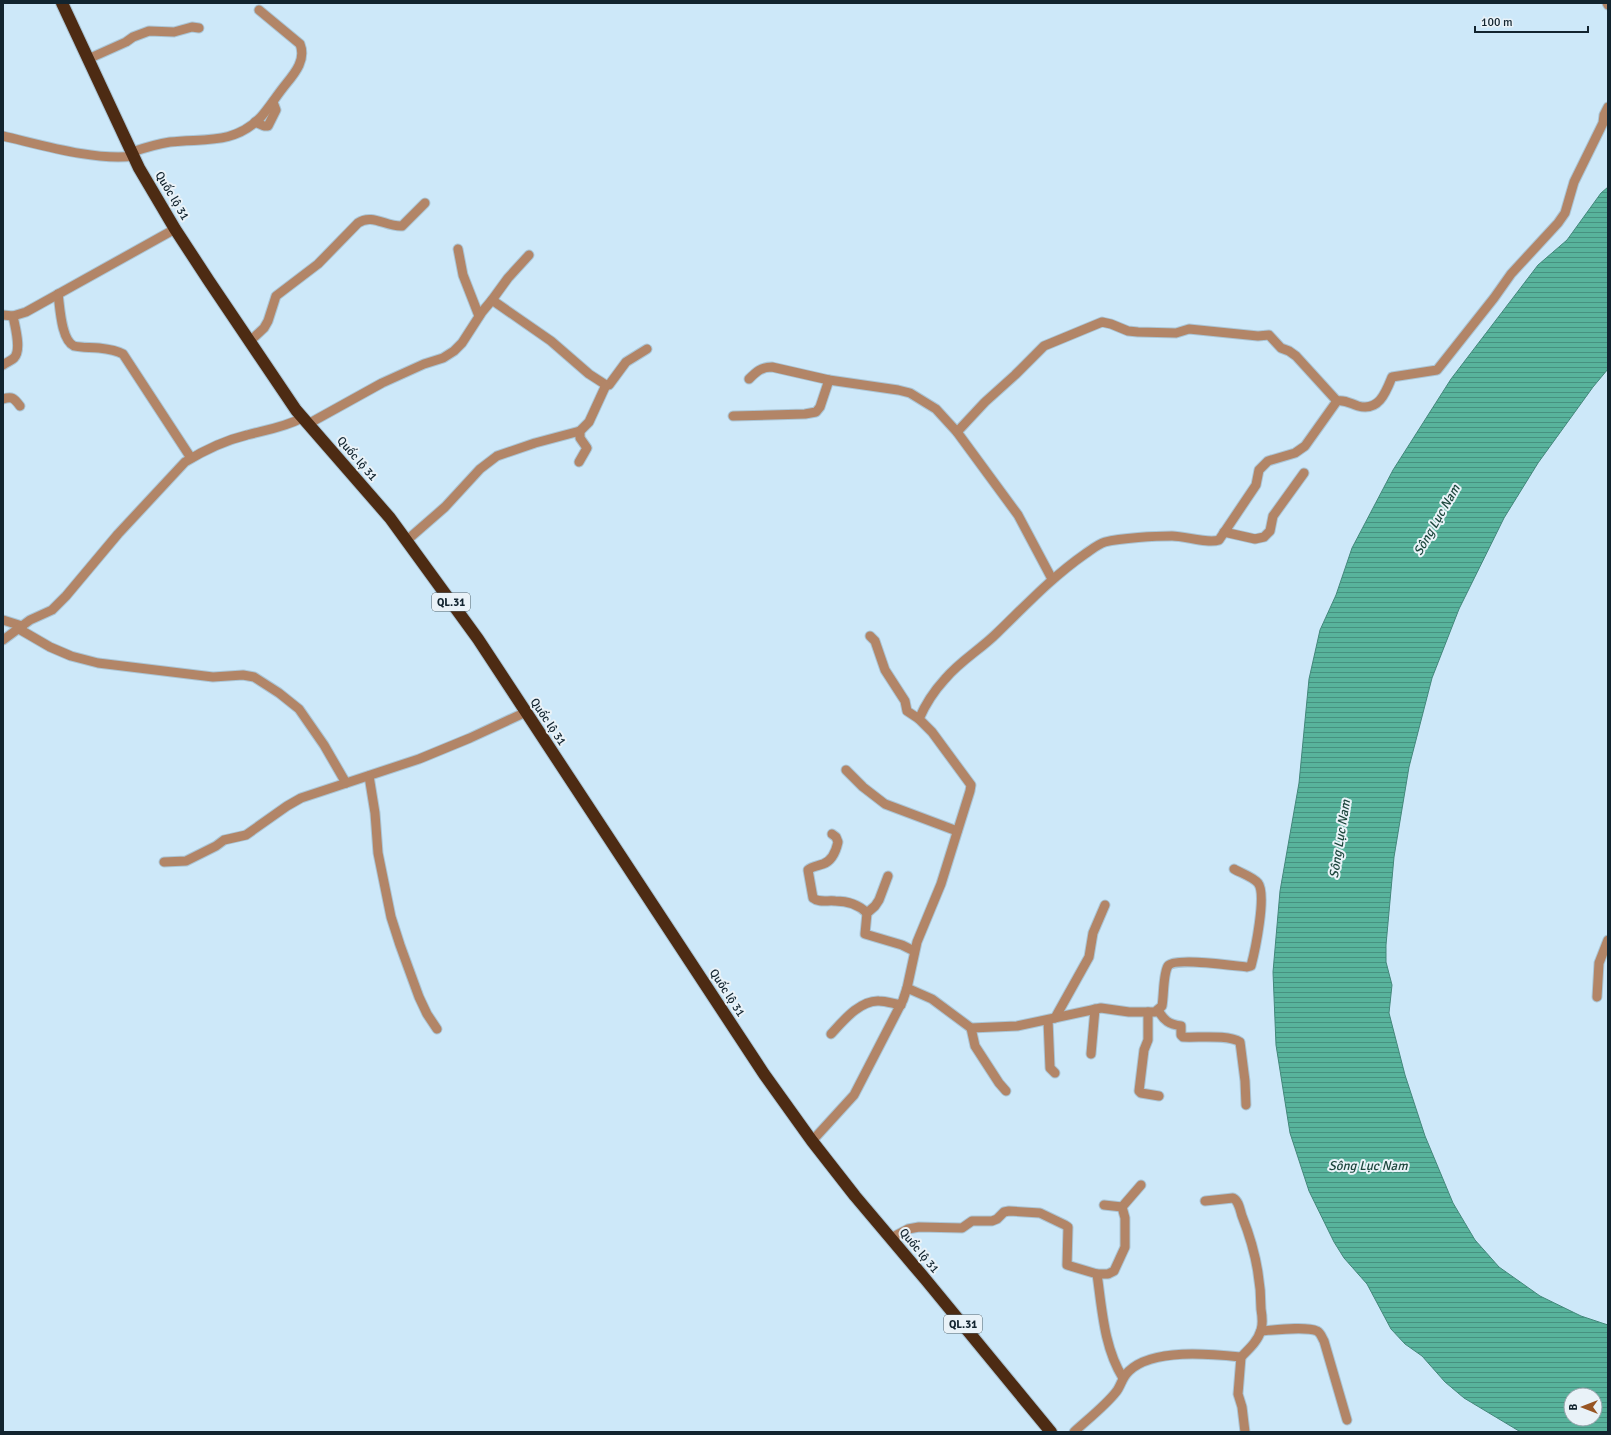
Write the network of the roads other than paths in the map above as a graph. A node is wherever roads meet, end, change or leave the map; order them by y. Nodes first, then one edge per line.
1 (62, 3) edge
2 (259, 10) dead end
3 (199, 28) dead end
4 (88, 59) junction
5 (1608, 107) edge
6 (3, 136) edge
7 (133, 154) junction
8 (425, 203) dead end
9 (175, 229) junction
10 (458, 249) dead end
11 (529, 255) dead end
12 (58, 294) junction
13 (492, 300) junction
14 (3, 315) edge
15 (13, 316) junction
16 (479, 316) junction
17 (249, 342) junction
18 (647, 349) dead end
19 (3, 365) edge
20 (749, 379) dead end
21 (829, 380) junction
22 (606, 386) junction
23 (3, 399) edge
24 (1337, 402) junction
25 (20, 406) dead end
26 (733, 416) dead end
27 (305, 421) junction
28 (580, 430) junction
29 (957, 432) junction
30 (191, 458) junction
31 (579, 462) dead end
32 (1304, 473) dead end
33 (1224, 532) junction
34 (406, 541) junction
35 (1052, 579) junction
36 (3, 620) edge
37 (21, 627) junction
38 (870, 636) dead end
39 (3, 640) edge
40 (526, 712) junction
41 (919, 719) junction
42 (846, 770) dead end
43 (369, 776) junction
44 (346, 783) junction
45 (957, 831) junction
46 (832, 834) dead end
47 (164, 862) dead end
48 (1234, 869) dead end
49 (888, 876) dead end
50 (1105, 905) dead end
51 (867, 913) junction
52 (1608, 940) edge
53 (914, 951) junction
54 (908, 988) junction
55 (1597, 997) dead end
56 (901, 1005) junction
57 (1095, 1009) junction
58 (1158, 1010) junction
59 (1148, 1012) junction
60 (1052, 1019) junction
61 (970, 1028) junction
62 (437, 1029) dead end
63 (831, 1034) dead end
64 (1090, 1054) dead end
65 (1055, 1073) dead end
66 (1006, 1091) dead end
67 (1159, 1096) dead end
68 (1246, 1105) dead end
69 (812, 1140) junction
70 (1141, 1185) dead end
71 (1205, 1201) dead end
72 (1104, 1205) dead end
73 (1122, 1207) junction
74 (891, 1238) junction
75 (1097, 1274) junction
76 (1261, 1331) junction
77 (1241, 1357) junction
78 (1123, 1378) junction
79 (1346, 1420) dead end
80 (1051, 1432) edge
81 (1074, 1432) edge
82 (1245, 1432) edge

1 - 4 highway, Quốc lộ 31 / QL.31
2 - 7 street
3 - 4 street
4 - 7 highway, Quốc lộ 31 / QL.31
5 - 24 street
6 - 7 street
7 - 9 highway, Quốc lộ 31 / QL.31
8 - 17 street
9 - 12 street
9 - 17 highway, Quốc lộ 31 / QL.31
10 - 16 street
11 - 13 street
12 - 15 street
12 - 30 street
13 - 16 street
13 - 22 street
14 - 15 street
15 - 19 street
16 - 27 street
17 - 27 highway, Quốc lộ 31 / QL.31
18 - 22 street
20 - 21 street
21 - 26 street
21 - 29 street
22 - 28 street
23 - 25 street
24 - 29 street
24 - 33 street
27 - 30 street
27 - 34 highway, Quốc lộ 31 / QL.31
28 - 31 street
28 - 34 street
29 - 35 street
30 - 37 street
32 - 33 street
33 - 35 street
34 - 40 highway, Quốc lộ 31 / QL.31
35 - 41 street
36 - 37 street
37 - 39 street
37 - 44 street
38 - 41 street
40 - 43 street
40 - 69 highway, Quốc lộ 31 / QL.31
41 - 45 street
42 - 45 street
43 - 44 street
43 - 62 street
44 - 47 street
45 - 53 street
46 - 51 street
48 - 58 street
49 - 51 street
50 - 60 street
51 - 53 street
52 - 55 street
53 - 54 street
54 - 56 street
54 - 61 street
56 - 63 street
56 - 69 street
57 - 59 street
57 - 60 street
57 - 64 street
58 - 59 street
58 - 68 street
59 - 67 street
60 - 61 street
60 - 65 street
61 - 66 street
69 - 74 highway, Quốc lộ 31 / QL.31
70 - 73 street
71 - 76 street
72 - 73 street
73 - 75 street
74 - 75 street
74 - 80 highway, Quốc lộ 31 / QL.31
75 - 78 street
76 - 77 street
76 - 79 street
77 - 78 street
77 - 82 street
78 - 81 street

